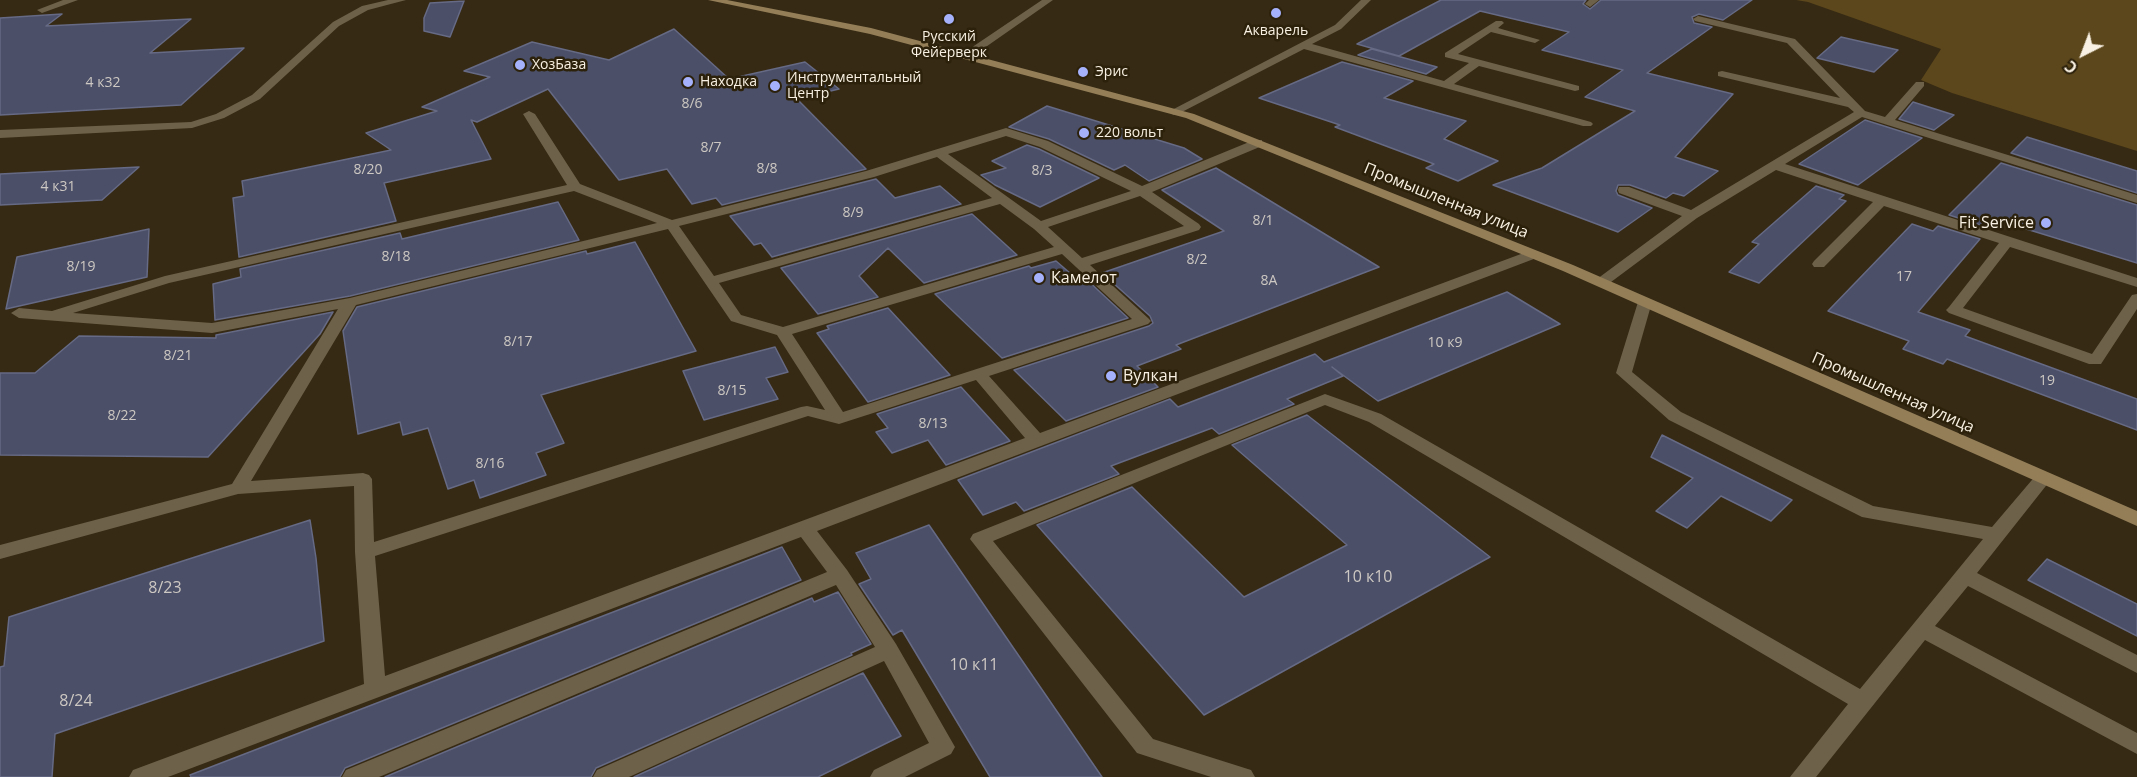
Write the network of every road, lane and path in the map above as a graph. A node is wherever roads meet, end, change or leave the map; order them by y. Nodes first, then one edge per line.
1 (73, 0) edge
2 (401, 0) edge
3 (713, 0) edge
4 (1048, 0) edge
5 (1366, 0) edge
6 (42, 10) dead end
7 (1698, 19) dead end
8 (1535, 40) dead end
9 (1303, 45) junction
10 (966, 56) junction
11 (1478, 63) junction
12 (1722, 74) dead end
13 (1920, 84) dead end
14 (1445, 85) junction
15 (1575, 88) dead end
16 (1857, 109) junction
17 (1174, 112) junction
18 (529, 114) dead end
19 (1887, 121) junction
20 (1587, 124) dead end
21 (0, 134) edge
22 (1258, 143) junction
23 (939, 153) junction
24 (1774, 165) junction
25 (575, 187) junction
26 (1624, 190) dead end
27 (1142, 191) junction
28 (1003, 199) junction
29 (2137, 199) edge
30 (1882, 201) junction
31 (1692, 214) junction
32 (671, 224) junction
33 (1039, 226) junction
34 (2007, 242) junction
35 (1064, 249) junction
36 (1534, 254) junction
37 (1080, 263) junction
38 (1819, 264) dead end
39 (711, 281) junction
40 (1602, 282) junction
41 (2137, 283) edge
42 (2137, 298) edge
43 (350, 302) junction
44 (1645, 302) junction
45 (19, 313) dead end
46 (50, 315) junction
47 (783, 332) junction
48 (979, 374) junction
49 (839, 419) junction
50 (1037, 441) junction
51 (2043, 478) junction
52 (238, 488) junction
53 (2137, 519) edge
54 (805, 528) junction
55 (1997, 535) junction
56 (0, 552) edge
57 (365, 552) junction
58 (840, 575) junction
59 (1964, 575) junction
60 (1921, 628) junction
61 (888, 650) junction
62 (2137, 665) edge
63 (375, 688) junction
64 (1862, 701) junction
65 (2137, 744) edge
66 (141, 777) edge
67 (354, 777) edge
68 (605, 777) edge
69 (882, 777) edge
70 (1243, 777) edge
71 (1802, 777) edge

1 - 6 lane
2 - 21 lane
3 - 10 main road, Промышленная улица
4 - 10 lane
5 - 9 lane
7 - 16 lane
8 - 11 lane
9 - 14 lane
9 - 17 lane
10 - 17 main road, Промышленная улица
11 - 14 lane
11 - 15 lane
12 - 16 lane
13 - 19 lane
14 - 20 lane
16 - 19 lane
16 - 24 lane
17 - 22 main road, Промышленная улица
18 - 25 lane
19 - 29 lane
22 - 27 lane
22 - 36 main road, Промышленная улица
23 - 27 lane
23 - 28 lane
23 - 32 lane
24 - 30 lane
24 - 31 lane
25 - 32 lane
25 - 46 lane
26 - 31 lane
27 - 33 lane
27 - 37 lane
28 - 33 lane
28 - 39 lane
30 - 34 lane
30 - 38 lane
31 - 40 lane
32 - 39 lane
32 - 43 lane
33 - 35 lane
34 - 41 lane
34 - 42 lane
35 - 37 lane
35 - 47 lane
36 - 40 main road, Промышленная улица
36 - 50 lane
37 - 48 lane
39 - 47 lane
40 - 44 main road, Промышленная улица
43 - 46 lane
43 - 52 lane
44 - 51 main road, Промышленная улица
44 - 55 lane
45 - 46 lane
47 - 49 lane
48 - 49 lane
48 - 50 lane
49 - 57 lane
50 - 54 lane
51 - 53 main road, Промышленная улица
51 - 55 lane
52 - 56 lane
52 - 57 lane
54 - 58 lane
54 - 63 lane
55 - 59 lane
57 - 63 lane
58 - 61 lane
58 - 67 lane
59 - 60 lane
59 - 62 lane
60 - 64 lane
60 - 65 lane
61 - 68 lane
61 - 69 lane
63 - 66 lane
64 - 70 lane
64 - 71 lane

